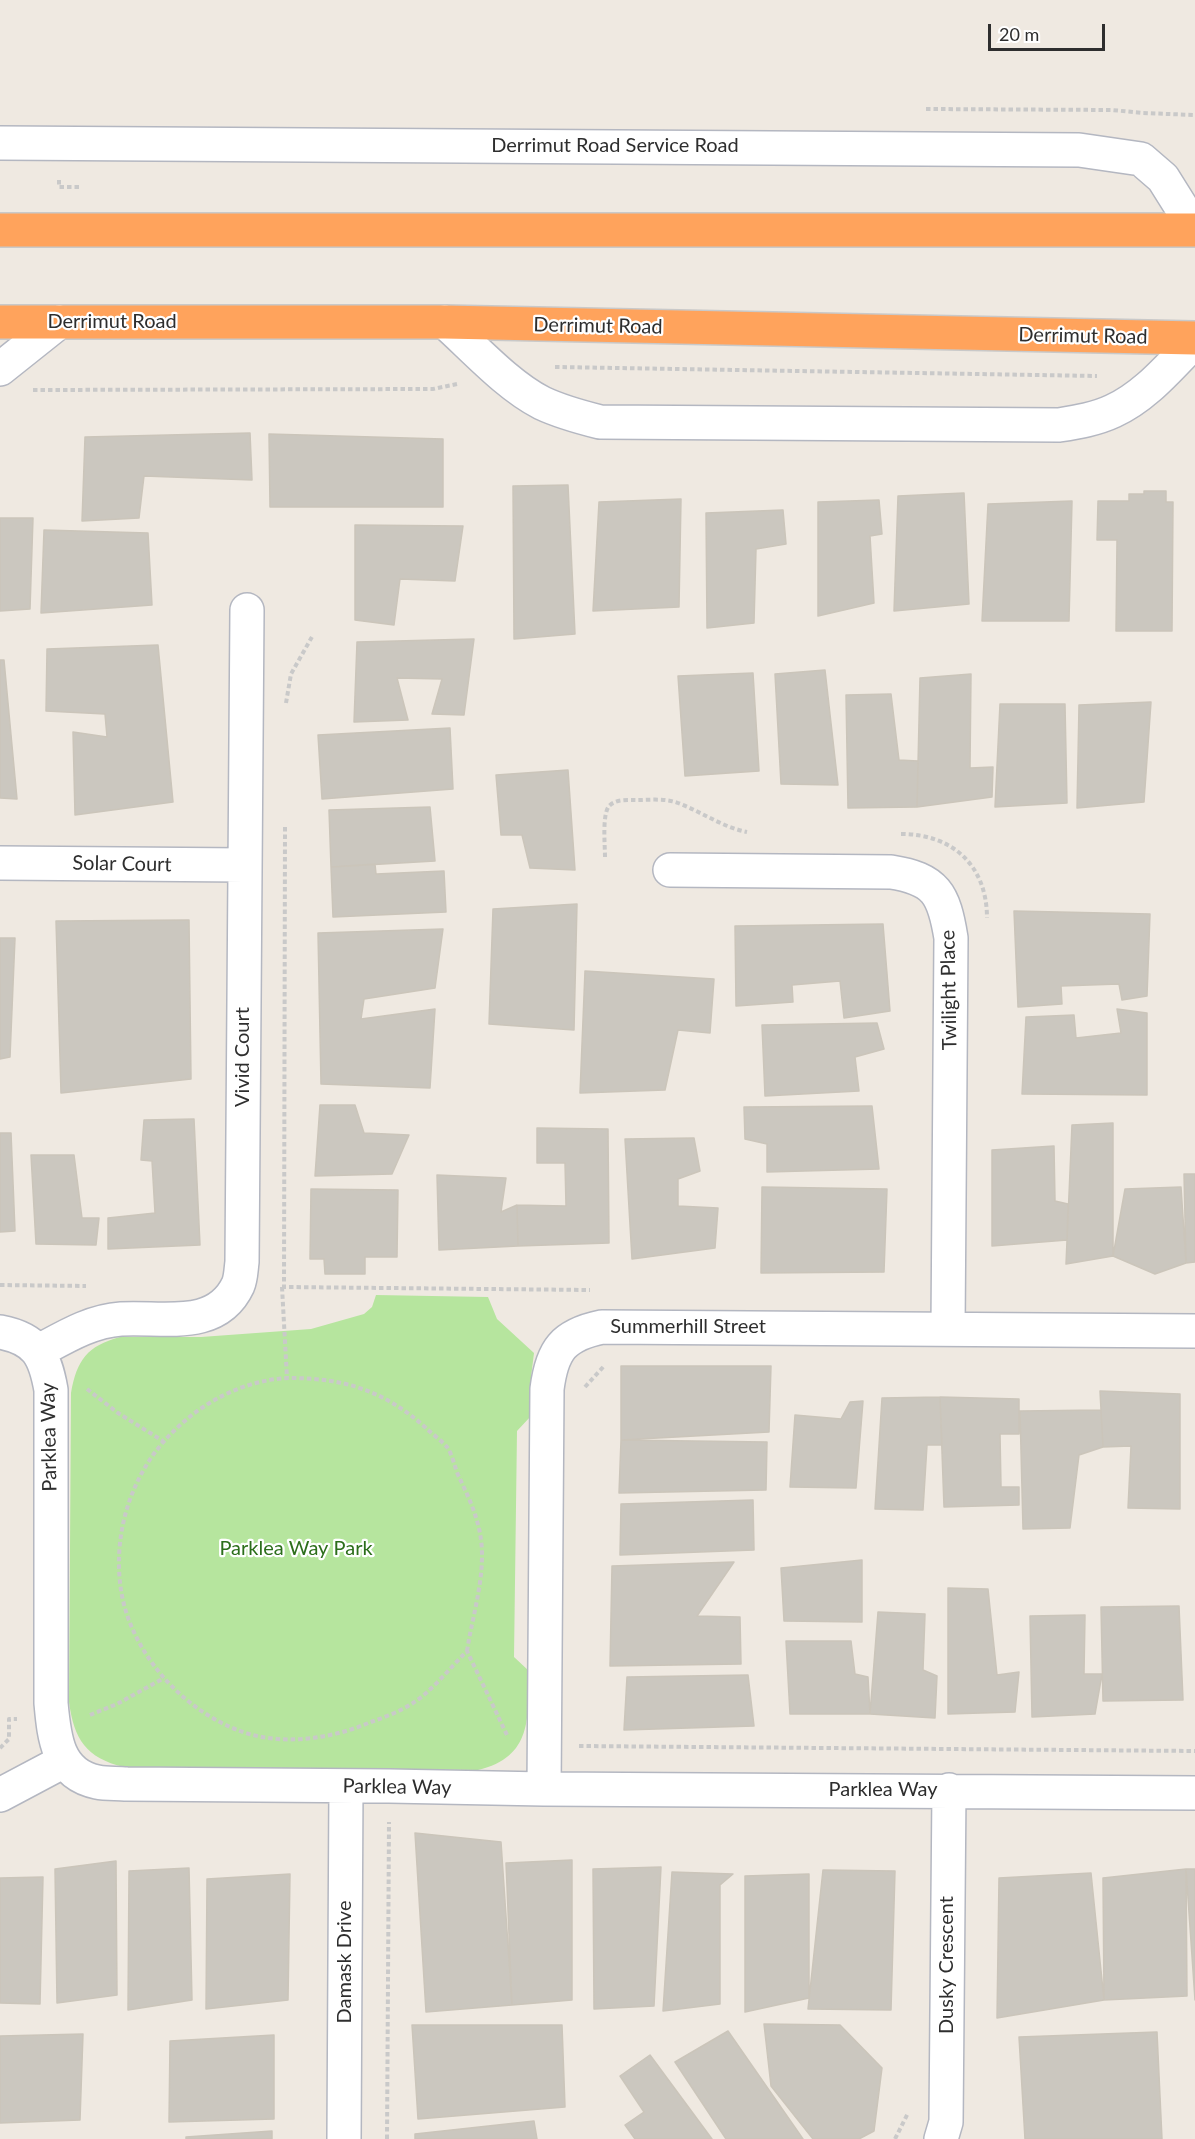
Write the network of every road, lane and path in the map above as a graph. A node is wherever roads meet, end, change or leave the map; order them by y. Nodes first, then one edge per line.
1 (0, 143) edge
2 (1195, 229) edge
3 (0, 230) edge
4 (0, 322) edge
5 (59, 322) junction
6 (445, 322) junction
7 (1195, 340) edge
8 (549, 367) dead end
9 (0, 369) edge
10 (1102, 376) dead end
11 (464, 382) dead end
12 (28, 390) dead end
13 (247, 610) dead end
14 (313, 635) dead end
15 (286, 703) dead end
16 (285, 822) dead end
17 (756, 833) dead end
18 (892, 834) dead end
19 (605, 857) dead end
20 (0, 862) edge
21 (244, 865) junction
22 (670, 870) dead end
23 (987, 923) dead end
24 (238, 1284) junction
25 (284, 1287) junction
26 (948, 1328) junction
27 (1195, 1330) edge
28 (0, 1332) edge
29 (39, 1351) junction
30 (287, 1378) junction
31 (83, 1386) dead end
32 (163, 1441) junction
33 (467, 1651) junction
34 (164, 1678) junction
35 (52, 1722) junction
36 (544, 1746) junction
37 (1195, 1751) edge
38 (64, 1761) junction
39 (346, 1786) junction
40 (389, 1786) junction
41 (544, 1789) junction
42 (949, 1791) junction
43 (1195, 1793) edge
44 (0, 1795) edge
45 (344, 2139) edge
46 (387, 2139) edge
47 (941, 2139) edge

1 - 2 street, Derrimut Road Service Road
2 - 3 highway
4 - 5 highway, Derrimut Road
5 - 6 highway, Derrimut Road
5 - 9 street
6 - 7 highway, Derrimut Road
6 - 7 street
8 - 10 path
11 - 12 path
13 - 21 street, Vivid Court
14 - 15 path
16 - 25 path
17 - 19 path
18 - 23 path
20 - 21 street, Solar Court
21 - 24 street, Vivid Court
22 - 26 street, Twilight Place
24 - 25 path
24 - 29 street
25 - 30 path
26 - 27 street, Summerhill Street
26 - 36 street, Summerhill Street
28 - 29 street
29 - 35 street, Parklea Way
30 - 32 path
30 - 33 path
31 - 32 path
32 - 34 path
33 - 34 path
33 - 36 path
34 - 35 path
35 - 38 street, Parklea Way
36 - 37 path
36 - 41 street, Summerhill Street
38 - 39 street, Parklea Way
38 - 44 street
39 - 40 street, Parklea Way
39 - 45 street, Damask Drive
40 - 41 street, Parklea Way
40 - 46 path
41 - 42 street, Parklea Way
42 - 43 street, Parklea Way
42 - 47 street, Dusky Crescent

